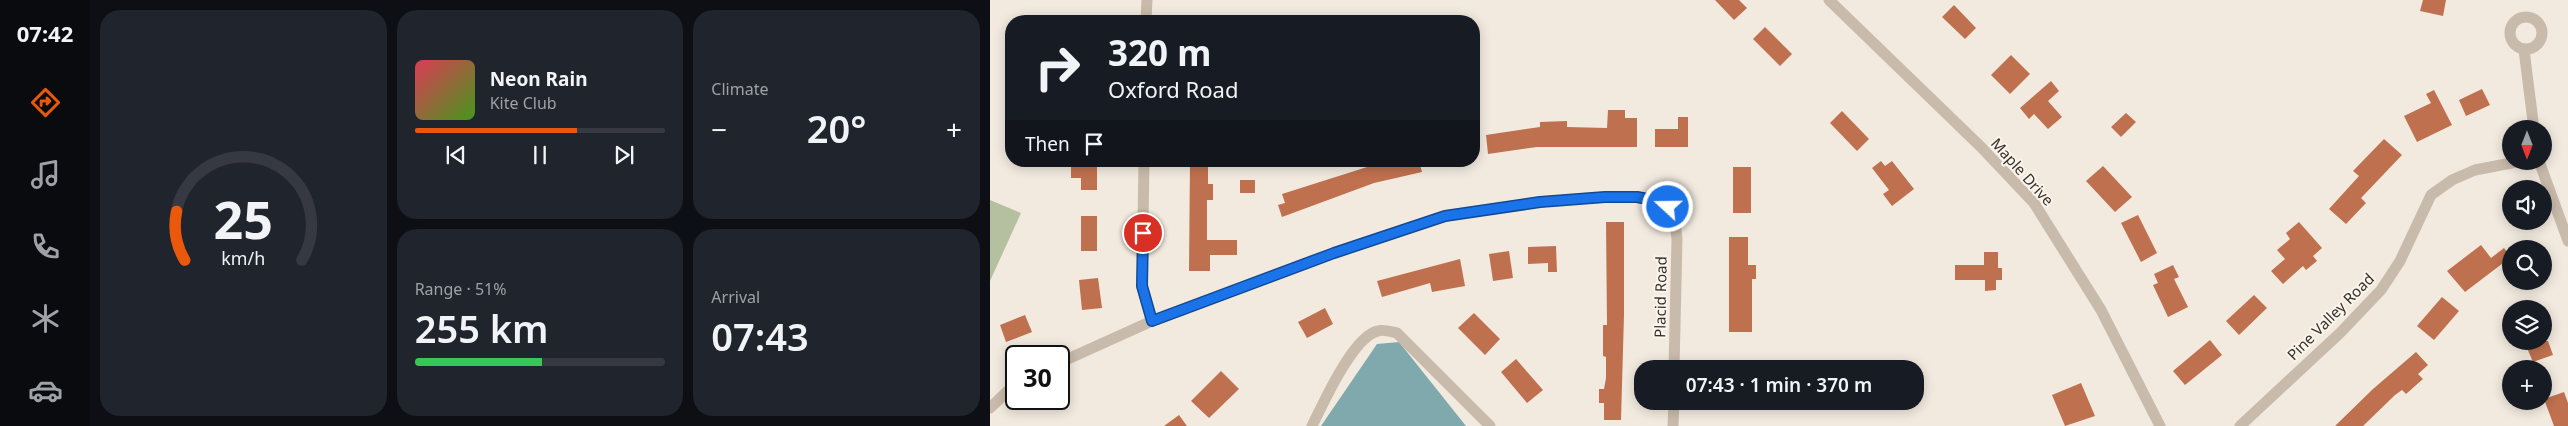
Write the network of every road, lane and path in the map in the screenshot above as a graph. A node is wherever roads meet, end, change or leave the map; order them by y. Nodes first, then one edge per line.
1 (1147, 0) edge
2 (1829, 0) edge
3 (1146, 15) edge
4 (2524, 50) dead end
5 (2533, 120) edge
6 (2502, 165) edge
7 (1144, 167) edge
8 (2542, 170) edge
9 (2568, 241) edge
10 (1152, 321) junction
11 (1070, 357) edge
12 (1674, 360) edge
13 (1005, 394) edge
14 (990, 408) edge
15 (1674, 410) edge
16 (1312, 426) edge
17 (1490, 426) edge
18 (1673, 426) edge
19 (2160, 426) edge
20 (2240, 426) edge

1 - 3 street
2 - 19 street, Maple Drive
4 - 5 street
6 - 20 street, Pine Valley Road
7 - 10 street
8 - 9 street
10 - 11 street, Placid Road
10 - 12 street, Placid Road
13 - 14 street
15 - 18 street
16 - 17 street

